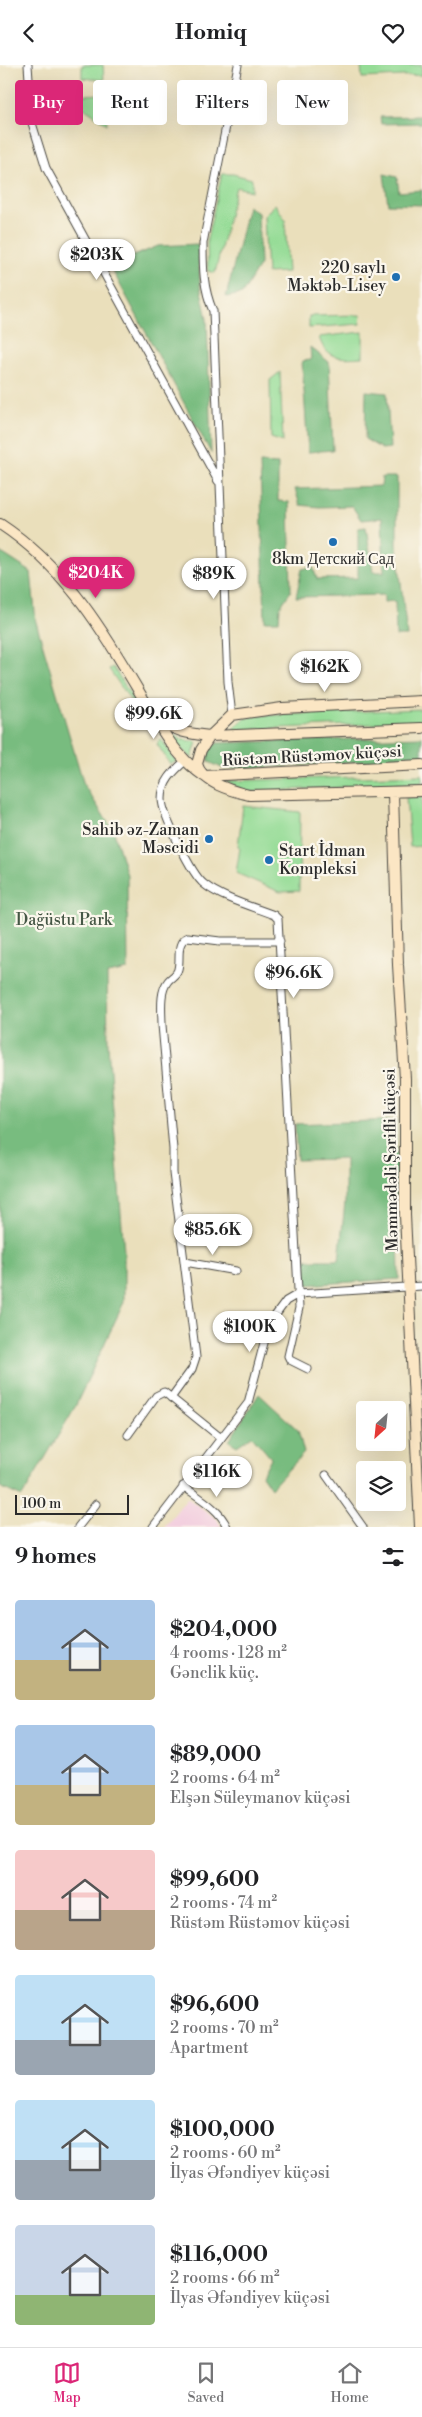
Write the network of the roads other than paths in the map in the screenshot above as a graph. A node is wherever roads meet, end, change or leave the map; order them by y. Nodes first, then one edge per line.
1 (28, 65) edge
2 (238, 65) edge
3 (219, 482) junction
4 (0, 524) edge
5 (422, 701) edge
6 (152, 711) junction
7 (232, 715) junction
8 (422, 729) edge
9 (210, 736) junction
10 (181, 758) junction
11 (422, 765) edge
12 (204, 776) junction
13 (422, 791) edge
14 (393, 793) junction
15 (280, 941) junction
16 (185, 1262) junction
17 (236, 1271) dead end
18 (422, 1286) edge
19 (409, 1288) junction
20 (298, 1294) junction
21 (308, 1369) dead end
22 (171, 1398) junction
23 (128, 1435) dead end
24 (221, 1438) junction
25 (326, 1475) dead end
26 (183, 1486) junction
27 (96, 1504) dead end
28 (78, 1527) edge
29 (153, 1527) edge
30 (227, 1527) edge
31 (363, 1527) edge
32 (420, 1527) edge

1 - 3 street
2 - 3 street
3 - 7 street
4 - 6 street
5 - 7 street
6 - 9 street, Rüstəm Rüstəmov küçəsi
6 - 10 street
7 - 9 street
8 - 9 street, Rüstəm Rüstəmov küçəsi
9 - 12 street
10 - 12 street, Rüstəm Rüstəmov küçəsi
10 - 15 street
11 - 12 street, Rüstəm Rüstəmov küçəsi
12 - 14 street, Rüstəm Rüstəmov küçəsi
13 - 14 street, Rüstəm Rüstəmov küçəsi
14 - 19 street, Məmmədəli Şərifli küçəsi
15 - 16 street
15 - 20 street
16 - 17 street
16 - 22 street
18 - 19 street
19 - 20 street
19 - 32 street, Məmmədəli Şərifli küçəsi
20 - 21 street
20 - 24 street
22 - 23 street
22 - 24 street
24 - 26 street
25 - 31 street
26 - 29 street
26 - 30 street
27 - 28 street

